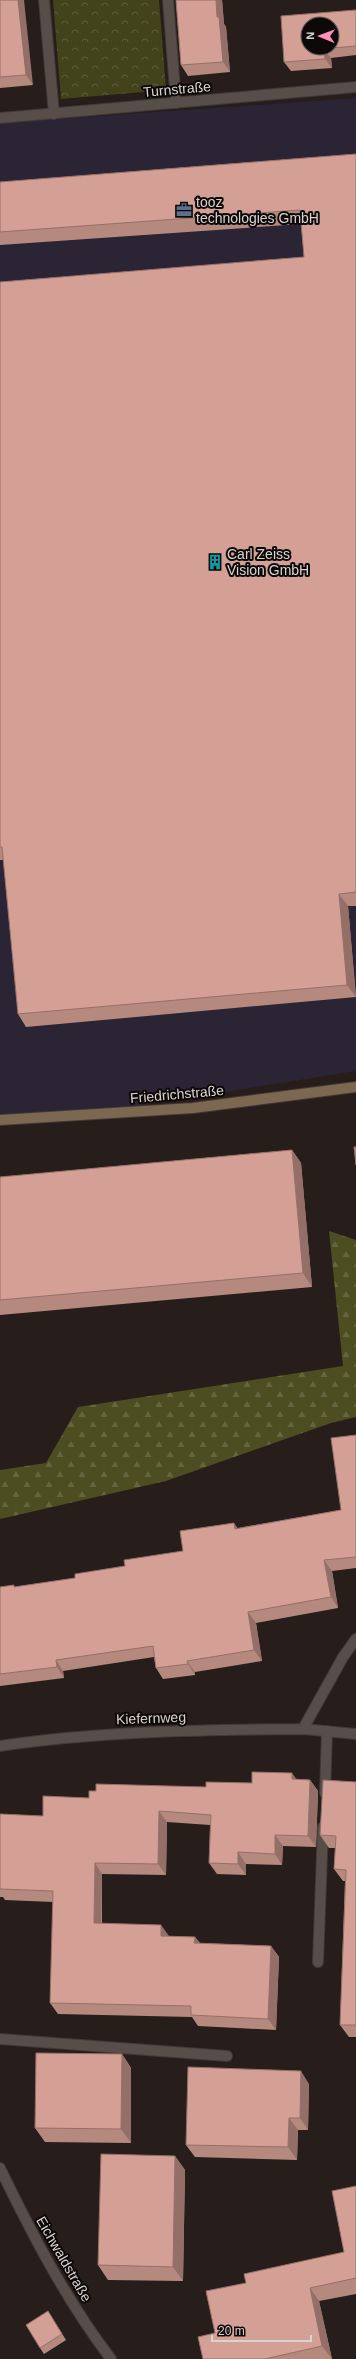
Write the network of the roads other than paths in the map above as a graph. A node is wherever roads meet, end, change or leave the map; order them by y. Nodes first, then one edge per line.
1 (44, 0) edge
2 (168, 0) edge
3 (356, 88) edge
4 (176, 103) junction
5 (54, 114) junction
6 (0, 118) edge
7 (356, 1087) edge
8 (0, 1120) edge
9 (356, 1639) edge
10 (303, 1729) junction
11 (327, 1731) junction
12 (356, 1734) edge
13 (0, 1746) edge
14 (324, 1803) edge
15 (324, 1819) edge
16 (318, 1962) dead end
17 (0, 2039) edge
18 (227, 2056) dead end
19 (0, 2168) edge
20 (111, 2359) edge

1 - 5 street
2 - 4 street
3 - 4 street, Turnstraße
4 - 5 street, Turnstraße
5 - 6 street, Turnstraße
7 - 8 main road, Friedrichstraße
9 - 10 street
10 - 11 street, Kiefernweg
10 - 13 street, Kiefernweg
11 - 12 street, Kiefernweg
11 - 14 street
15 - 16 street
17 - 18 street
19 - 20 street, Eichwaldstraße

